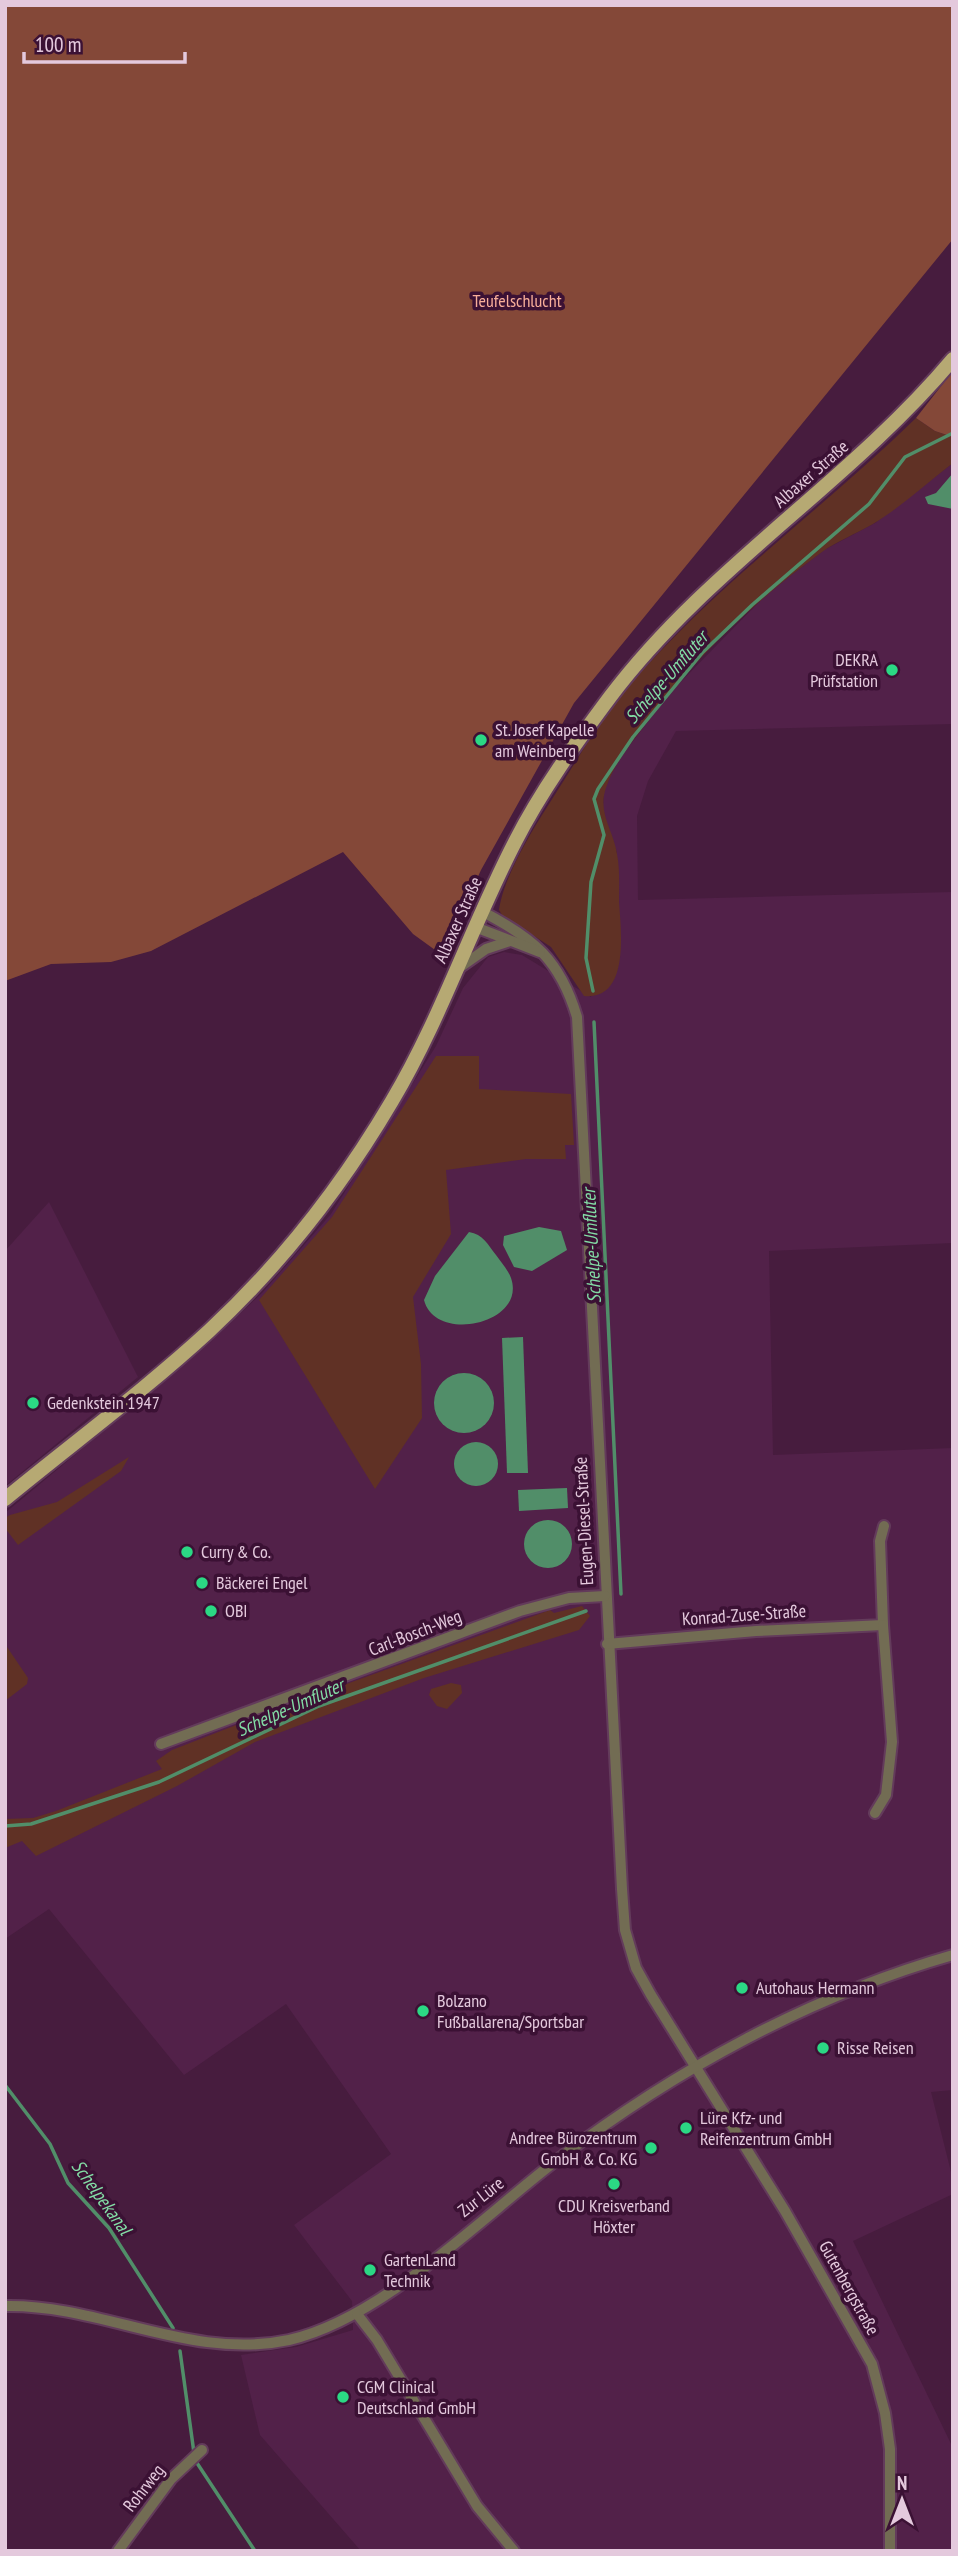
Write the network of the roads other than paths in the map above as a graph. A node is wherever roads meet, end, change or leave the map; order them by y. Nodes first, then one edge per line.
1 (953, 359) edge
2 (481, 911) junction
3 (475, 927) junction
4 (510, 941) junction
5 (551, 960) junction
6 (457, 970) junction
7 (5, 1499) edge
8 (884, 1526) dead end
9 (605, 1596) junction
10 (883, 1625) junction
11 (607, 1644) junction
12 (161, 1744) dead end
13 (875, 1813) dead end
14 (953, 1955) edge
15 (695, 2069) junction
16 (5, 2306) edge
17 (357, 2314) junction
18 (202, 2451) dead end
19 (118, 2551) edge
20 (514, 2551) edge
21 (890, 2551) edge

1 - 2 main road, Albaxer Straße
2 - 3 main road, Albaxer Straße
2 - 5 street, Eugen-Diesel-Straße
3 - 4 street
3 - 6 main road, Albaxer Straße
4 - 5 street
4 - 6 street
5 - 9 street, Eugen-Diesel-Straße
6 - 7 main road, Albaxer Straße
8 - 10 street
9 - 11 street, Eugen-Diesel-Straße
9 - 12 street, Carl-Bosch-Weg
10 - 11 street, Konrad-Zuse-Straße
10 - 13 street
11 - 15 street, Eugen-Diesel-Straße
14 - 15 street, Zur Lüre
15 - 17 street, Zur Lüre
15 - 21 street, Gutenbergstraße
16 - 17 street, Zur Lüre
17 - 20 street
18 - 19 street, Rohrweg

